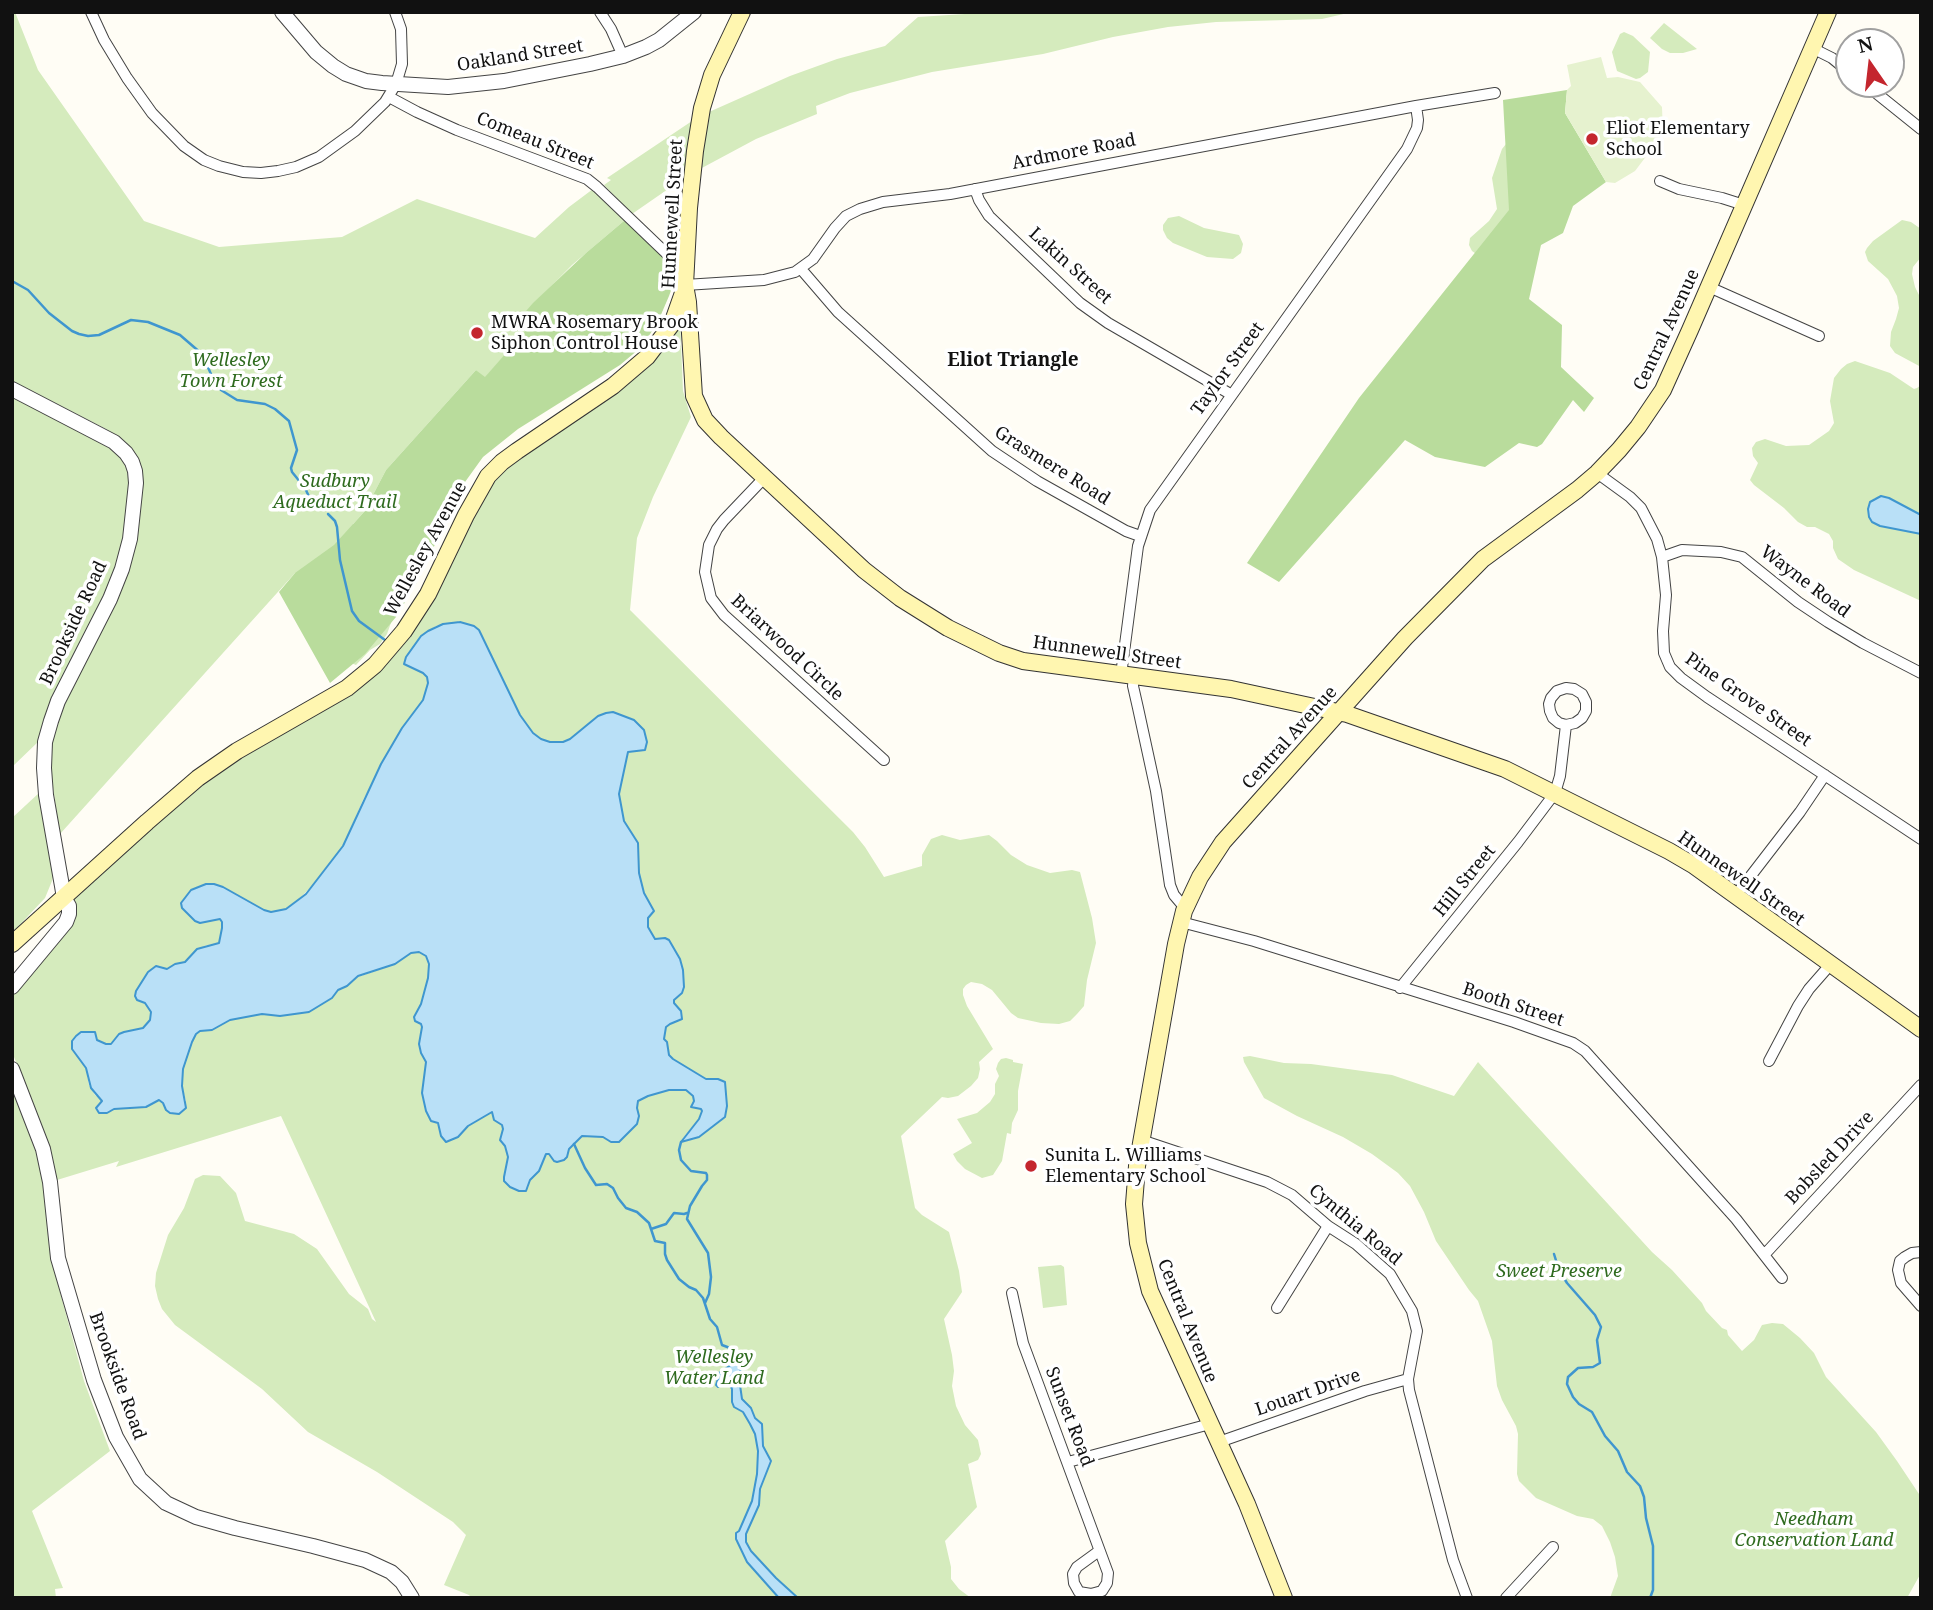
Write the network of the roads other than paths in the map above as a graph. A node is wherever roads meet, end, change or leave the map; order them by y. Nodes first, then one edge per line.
1 (91, 12) edge
2 (282, 12) edge
3 (395, 12) edge
4 (600, 12) edge
5 (694, 12) edge
6 (742, 12) edge
7 (1828, 12) edge
8 (1812, 48) junction
9 (623, 55) junction
10 (1835, 60) edge
11 (393, 90) junction
12 (1495, 93) dead end
13 (1883, 98) edge
14 (1416, 106) junction
15 (1921, 128) edge
16 (1660, 181) dead end
17 (975, 189) junction
18 (1744, 205) junction
19 (686, 263) junction
20 (801, 269) junction
21 (685, 285) junction
22 (1709, 287) junction
23 (1819, 336) dead end
24 (12, 389) edge
25 (1231, 395) junction
26 (1597, 473) junction
27 (764, 478) junction
28 (1140, 536) junction
29 (1662, 557) junction
30 (1921, 673) edge
31 (1128, 676) junction
32 (1339, 712) junction
33 (1566, 725) dead end
34 (884, 761) dead end
35 (1825, 775) junction
36 (1555, 793) junction
37 (1921, 839) edge
38 (1736, 895) junction
39 (64, 898) junction
40 (1183, 915) junction
41 (12, 944) edge
42 (1830, 965) junction
43 (12, 988) edge
44 (1400, 988) junction
45 (1921, 1029) edge
46 (1769, 1061) dead end
47 (12, 1069) edge
48 (1921, 1085) edge
49 (1141, 1139) junction
50 (1328, 1226) junction
51 (1921, 1252) edge
52 (1765, 1254) junction
53 (1782, 1278) dead end
54 (1012, 1293) dead end
55 (1921, 1306) edge
56 (1277, 1308) dead end
57 (1408, 1379) junction
58 (1210, 1424) junction
59 (1219, 1442) junction
60 (1068, 1462) junction
61 (1553, 1548) dead end
62 (1099, 1551) dead end
63 (412, 1598) edge
64 (1284, 1598) edge
65 (1467, 1598) edge
66 (1506, 1598) edge

1 - 11 street
2 - 11 street, Oakland Street
3 - 11 street
4 - 9 street
5 - 9 street, Oakland Street
6 - 19 main road, Hunnewell Street
7 - 8 main road, Central Avenue
8 - 10 street
8 - 18 main road, Central Avenue
9 - 11 street, Oakland Street
11 - 19 street, Comeau Street
12 - 14 street, Ardmore Road
13 - 15 street
14 - 17 street, Ardmore Road
14 - 25 street, Taylor Street
16 - 18 street
17 - 20 street, Ardmore Road
17 - 25 street, Lakin Street
18 - 22 main road, Central Avenue
19 - 21 main road, Hunnewell Street
20 - 21 street
20 - 28 street, Grasmere Road
21 - 27 main road, Hunnewell Street
21 - 39 main road, Wellesley Avenue
22 - 23 street
22 - 26 main road, Central Avenue
24 - 39 street, Brookside Road
25 - 28 street, Taylor Street
26 - 29 street, Pine Grove Street
26 - 32 main road, Central Avenue
27 - 31 main road, Hunnewell Street
27 - 34 street, Briarwood Circle
28 - 31 street, Taylor Street
29 - 30 street, Wayne Road
29 - 35 street, Pine Grove Street
31 - 32 main road, Hunnewell Street
31 - 40 street, Taylor Street
32 - 36 main road, Hunnewell Street
32 - 40 main road, Central Avenue
33 - 36 street
35 - 37 street, Pine Grove Street
35 - 38 street
36 - 38 main road, Hunnewell Street
36 - 44 street, Hill Street
38 - 42 main road, Hunnewell Street
39 - 41 main road, Wellesley Avenue
39 - 43 street, Brookside Road
40 - 44 street, Booth Street
40 - 49 main road, Central Avenue
42 - 45 main road, Hunnewell Street
42 - 46 street
44 - 52 street, Booth Street
47 - 63 street, Brookside Road
48 - 52 street, Bobsled Drive
49 - 50 street, Cynthia Road
49 - 58 main road, Central Avenue
50 - 56 street
50 - 57 street, Cynthia Road
51 - 55 street
52 - 53 street, Booth Street
54 - 60 street, Sunset Road
57 - 59 street, Louart Drive
57 - 65 street, Cynthia Road
58 - 59 main road, Central Avenue
58 - 60 street
59 - 64 main road, Central Avenue
60 - 62 street, Sunset Road
61 - 66 street

